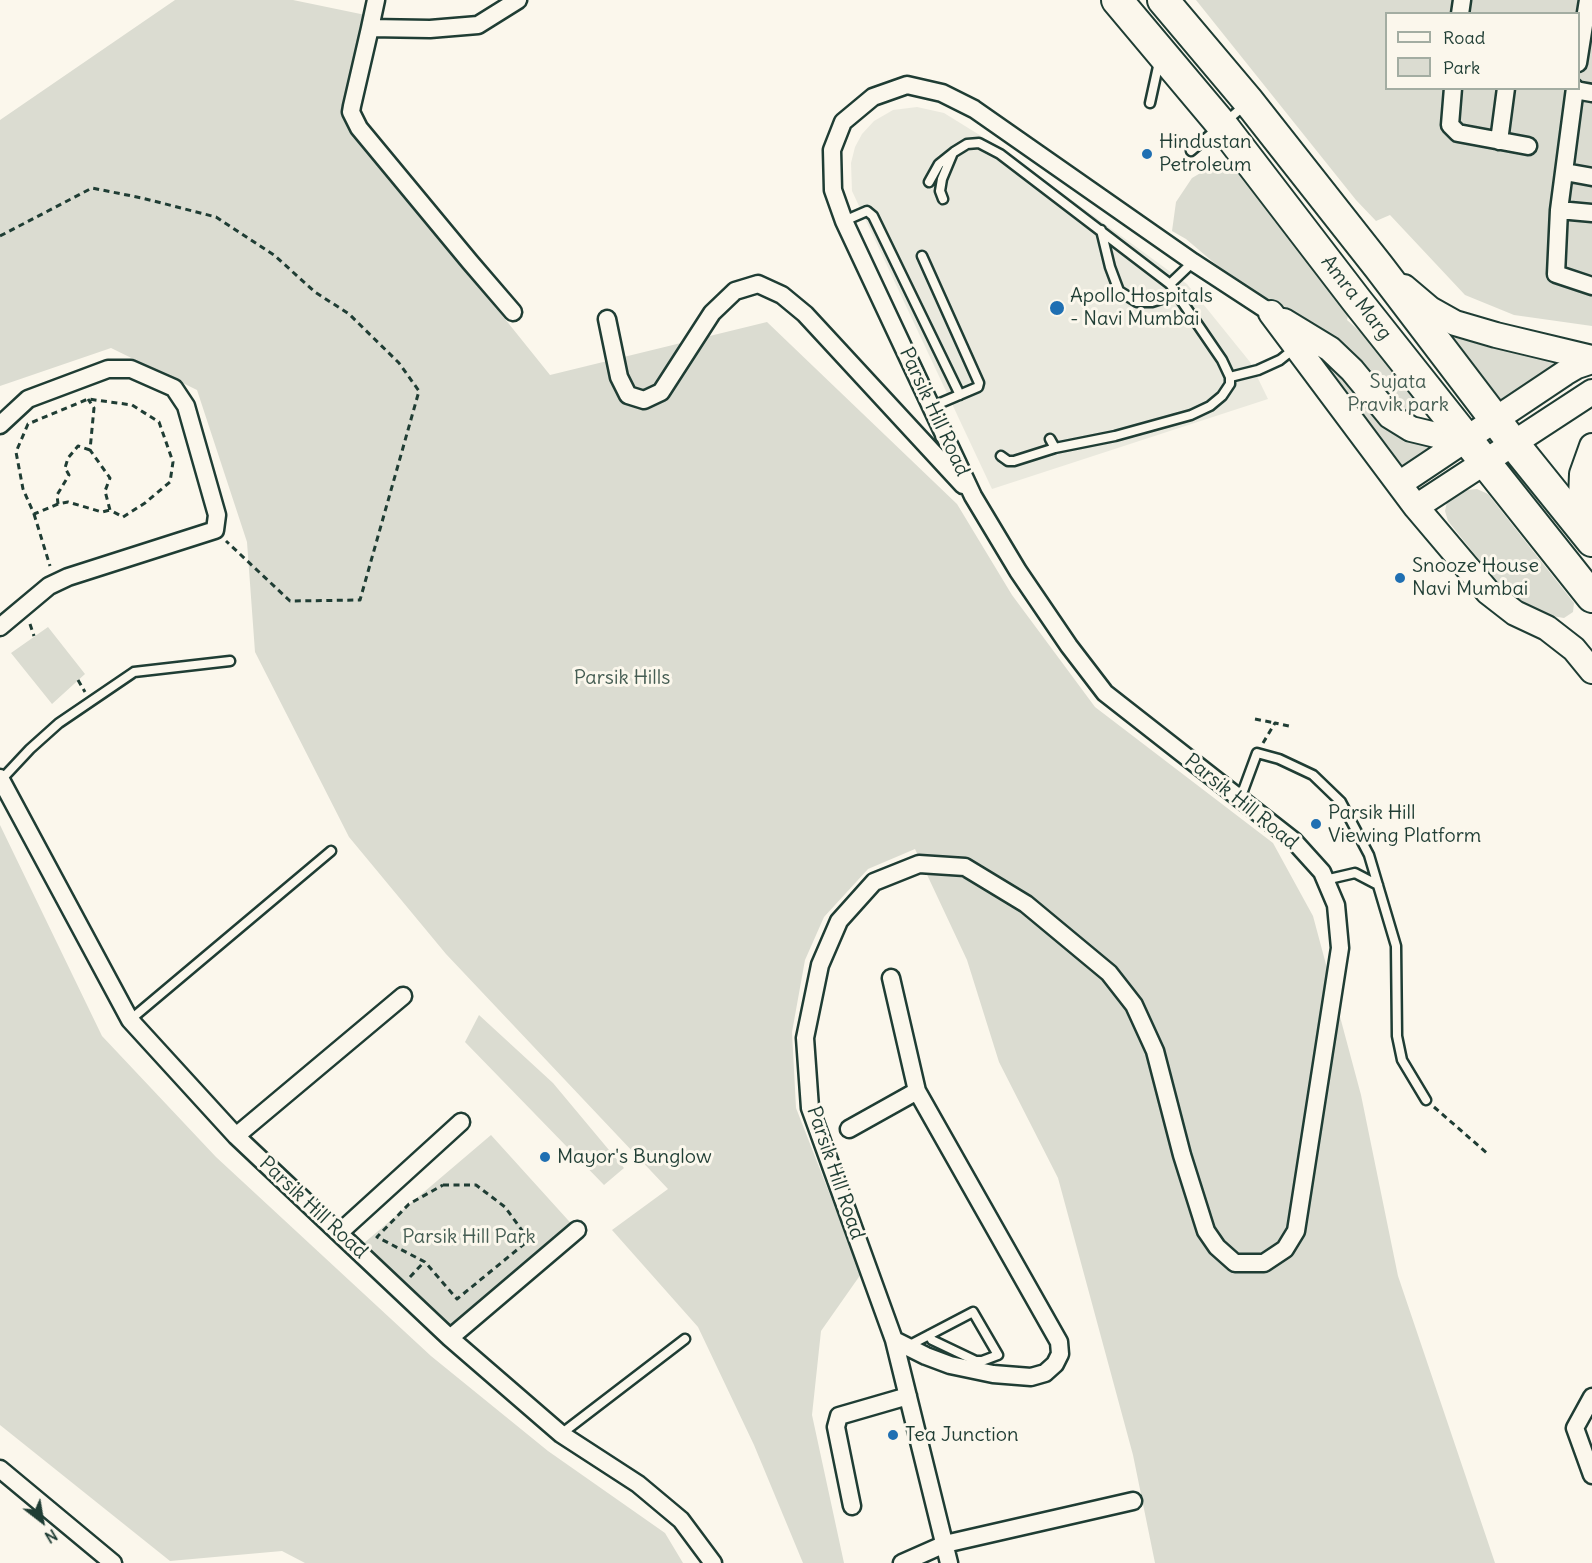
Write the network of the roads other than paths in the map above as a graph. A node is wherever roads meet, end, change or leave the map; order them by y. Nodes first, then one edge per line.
1 (376, 0) edge
2 (518, 0) edge
3 (1117, 0) edge
4 (1163, 0) edge
5 (1588, 0) edge
6 (370, 28) junction
7 (1580, 50) edge
8 (1161, 51) junction
9 (1453, 90) edge
10 (1506, 90) edge
11 (1575, 90) edge
12 (1249, 102) junction
13 (1150, 103) dead end
14 (1222, 125) junction
15 (1500, 141) junction
16 (1528, 146) dead end
17 (1191, 151) dead end
18 (954, 152) junction
19 (1565, 172) junction
20 (1592, 177) edge
21 (929, 182) dead end
22 (943, 199) dead end
23 (1559, 210) junction
24 (1592, 213) edge
25 (844, 221) junction
26 (1101, 230) junction
27 (922, 256) dead end
28 (1192, 262) junction
29 (1379, 267) junction
30 (1170, 284) junction
31 (1592, 286) edge
32 (1177, 294) junction
33 (513, 312) dead end
34 (1271, 313) junction
35 (607, 319) dead end
36 (1296, 347) dead end
37 (1592, 359) edge
38 (1230, 377) junction
39 (1592, 392) edge
40 (960, 395) junction
41 (931, 407) junction
42 (1496, 420) junction
43 (0, 425) edge
44 (1466, 439) junction
45 (1513, 443) junction
46 (1592, 446) edge
47 (1001, 456) dead end
48 (1485, 462) junction
49 (1399, 484) junction
50 (974, 496) junction
51 (1416, 507) junction
52 (1589, 538) edge
53 (1592, 597) edge
54 (0, 627) edge
55 (230, 662) dead end
56 (1592, 671) edge
57 (1, 779) edge
58 (1240, 799) junction
59 (331, 851) dead end
60 (1325, 880) junction
61 (1378, 885) junction
62 (891, 978) dead end
63 (403, 996) dead end
64 (130, 1020) junction
65 (917, 1091) junction
66 (1426, 1100) road end
67 (461, 1122) dead end
68 (849, 1129) dead end
69 (236, 1136) junction
70 (577, 1230) dead end
71 (339, 1233) junction
72 (929, 1335) junction
73 (450, 1338) junction
74 (685, 1339) dead end
75 (901, 1343) junction
76 (908, 1396) junction
77 (1592, 1397) edge
78 (561, 1434) junction
79 (0, 1469) edge
80 (1592, 1473) edge
81 (1133, 1501) dead end
82 (852, 1506) dead end
83 (945, 1544) junction
84 (113, 1563) edge
85 (713, 1563) edge
86 (902, 1563) edge
87 (949, 1563) edge

1 - 6 street
2 - 6 street
3 - 8 highway, Amra Marg
4 - 12 highway, Amra Marg
5 - 7 street
6 - 33 street
8 - 13 lane
8 - 14 highway, Amra Marg
9 - 15 street
10 - 15 street
11 - 19 street
12 - 14 lane
12 - 29 highway, Amra Marg
14 - 17 lane
14 - 44 highway, Amra Marg
15 - 16 street
18 - 21 lane
18 - 22 lane
18 - 26 lane
19 - 20 street
19 - 23 street
23 - 24 street
23 - 31 street
25 - 28 street, Parsik Hill Road
25 - 40 lane
25 - 41 street, Parsik Hill Road
26 - 30 lane
26 - 32 lane
27 - 40 lane
28 - 30 lane
28 - 34 street, Parsik Hill Road
29 - 37 street
29 - 42 highway, Amra Marg
30 - 32 lane
32 - 38 lane
34 - 44 street
34 - 49 street, Parsik Hill Road
35 - 50 street
36 - 38 lane
37 - 42 street
38 - 47 lane
39 - 45 street
40 - 41 lane
41 - 50 street, Parsik Hill Road
42 - 44 street
42 - 45 highway, Amra Marg
43 - 54 street
44 - 48 highway, Amra Marg
44 - 49 street
45 - 48 street
45 - 52 highway, Amra Marg
46 - 52 street
48 - 51 street
48 - 53 highway, Amra Marg
49 - 51 street, Parsik Hill Road
50 - 58 street, Parsik Hill Road
51 - 56 street, Parsik Hill Road
55 - 57 lane
57 - 64 street, Parsik Hill Road
58 - 60 street, Parsik Hill Road
58 - 61 lane
59 - 64 lane
60 - 61 lane
60 - 75 street, Parsik Hill Road
61 - 66 lane
62 - 65 street
63 - 69 street
64 - 69 street, Parsik Hill Road
65 - 68 street
65 - 75 street
67 - 71 street
69 - 71 street, Parsik Hill Road
70 - 73 street
71 - 73 street, Parsik Hill Road
72 - 72 lane
72 - 75 lane
73 - 78 street, Parsik Hill Road
74 - 78 lane
75 - 76 street, Parsik Hill Road
76 - 82 street
76 - 83 street, Parsik Hill Road
77 - 80 street
78 - 85 street, Parsik Hill Road
79 - 84 street
81 - 83 street
83 - 86 street
83 - 87 street, Parsik Hill Road

